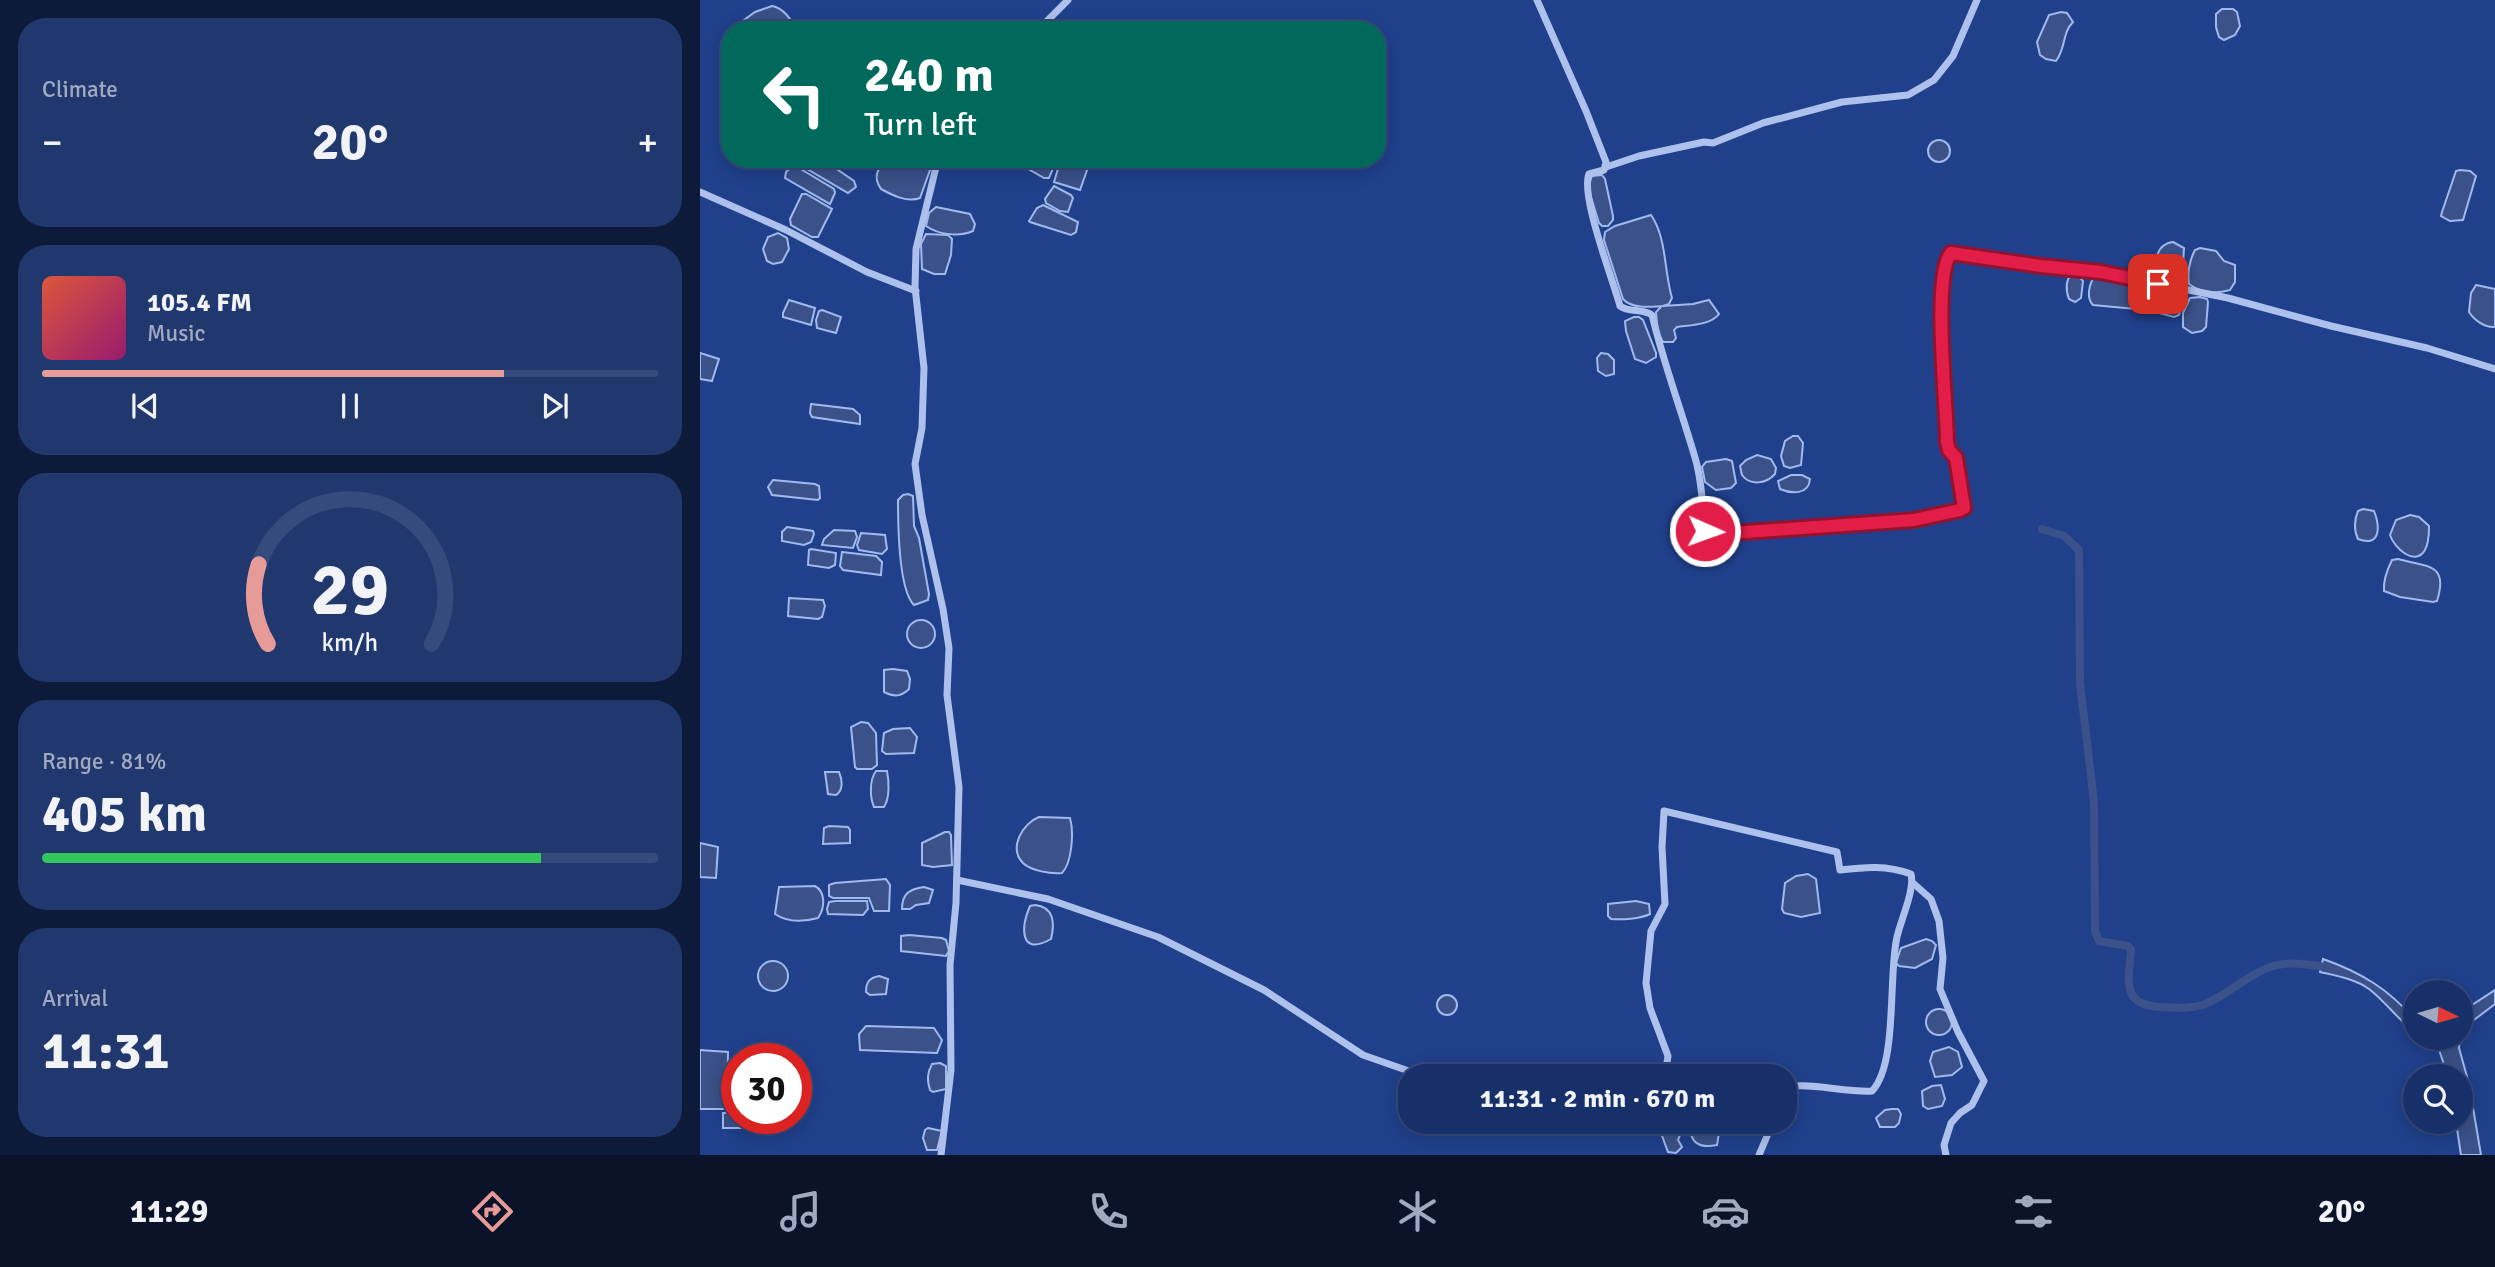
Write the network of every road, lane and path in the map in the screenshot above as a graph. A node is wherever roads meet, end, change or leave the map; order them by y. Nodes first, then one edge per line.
1 (1068, 0) edge
2 (1537, 0) edge
3 (1977, 0) edge
4 (1047, 21) edge
5 (1606, 167) junction
6 (935, 168) edge
7 (700, 192) edge
8 (916, 291) junction
9 (2495, 369) edge
10 (957, 880) junction
11 (1913, 883) junction
12 (1667, 1064) edge
13 (1398, 1067) edge
14 (1797, 1085) edge
15 (1768, 1134) edge
16 (941, 1155) edge
17 (1759, 1155) edge
18 (1946, 1155) edge

1 - 4 street
2 - 5 street
3 - 5 street
5 - 9 street
6 - 8 street
7 - 8 street
8 - 10 street
10 - 13 street
10 - 16 street
11 - 12 street
11 - 14 street
11 - 18 street
15 - 17 street

